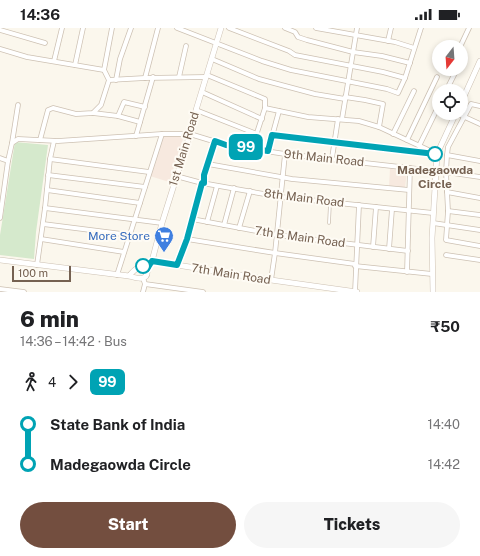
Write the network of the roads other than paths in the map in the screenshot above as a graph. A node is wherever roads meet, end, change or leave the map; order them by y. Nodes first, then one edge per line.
1 (62, 28) edge
2 (83, 28) edge
3 (112, 28) edge
4 (130, 28) edge
5 (158, 28) edge
6 (177, 28) edge
7 (191, 28) edge
8 (221, 28) edge
9 (229, 28) edge
10 (285, 28) edge
11 (316, 28) edge
12 (357, 28) edge
13 (391, 28) edge
14 (421, 28) edge
15 (469, 28) edge
16 (0, 30) edge
17 (189, 33) junction
18 (355, 36) junction
19 (463, 40) edge
20 (388, 41) junction
21 (45, 43) dead end
22 (216, 43) junction
23 (186, 46) dead end
24 (414, 48) junction
25 (0, 49) edge
26 (353, 52) junction
27 (212, 59) junction
28 (54, 61) junction
29 (410, 63) junction
30 (480, 64) edge
31 (75, 65) junction
32 (350, 67) junction
33 (104, 70) junction
34 (207, 76) junction
35 (153, 77) junction
36 (179, 77) junction
37 (437, 77) dead end
38 (145, 78) junction
39 (405, 78) junction
40 (109, 80) junction
41 (116, 80) junction
42 (348, 81) junction
43 (468, 89) edge
44 (414, 91) dead end
45 (202, 92) junction
46 (345, 98) junction
47 (18, 105) dead end
48 (480, 106) edge
49 (145, 107) junction
50 (265, 108) junction
51 (196, 110) junction
52 (468, 110) edge
53 (279, 111) junction
54 (93, 113) junction
55 (118, 116) junction
56 (262, 119) junction
57 (340, 119) junction
58 (432, 119) edge
59 (468, 119) edge
60 (453, 120) edge
61 (462, 120) edge
62 (140, 122) junction
63 (480, 124) edge
64 (379, 127) junction
65 (162, 134) junction
66 (190, 134) junction
67 (257, 134) junction
68 (394, 134) junction
69 (272, 135) junction
70 (136, 136) junction
71 (40, 140) junction
72 (407, 140) junction
73 (54, 141) junction
74 (215, 141) junction
75 (334, 142) junction
76 (12, 143) junction
77 (419, 146) junction
78 (252, 148) junction
79 (268, 151) junction
80 (285, 154) junction
81 (438, 154) junction
82 (447, 155) junction
83 (0, 158) edge
84 (332, 158) junction
85 (50, 159) junction
86 (8, 161) junction
87 (480, 161) edge
88 (208, 164) junction
89 (410, 168) junction
90 (436, 171) junction
91 (150, 172) junction
92 (446, 172) junction
93 (48, 175) junction
94 (176, 176) junction
95 (480, 177) edge
96 (283, 178) junction
97 (203, 183) junction
98 (217, 186) junction
99 (145, 187) junction
100 (234, 188) junction
101 (47, 190) junction
102 (409, 190) junction
103 (250, 191) junction
104 (447, 192) junction
105 (282, 197) junction
106 (480, 198) edge
107 (140, 202) junction
108 (330, 202) junction
109 (1, 203) edge
110 (358, 205) junction
111 (376, 207) junction
112 (45, 208) junction
113 (392, 209) junction
114 (409, 211) junction
115 (448, 211) junction
116 (433, 213) junction
117 (480, 215) edge
118 (0, 218) edge
119 (135, 219) junction
120 (192, 219) junction
121 (207, 222) junction
122 (162, 223) junction
123 (329, 223) dead end
124 (433, 223) junction
125 (43, 224) junction
126 (224, 225) junction
127 (446, 225) junction
128 (239, 228) junction
129 (480, 230) edge
130 (130, 235) junction
131 (277, 235) junction
132 (41, 239) junction
133 (187, 239) junction
134 (356, 246) junction
135 (480, 246) edge
136 (373, 247) junction
137 (389, 249) junction
138 (408, 251) junction
139 (124, 252) junction
140 (276, 253) junction
141 (446, 255) dead end
142 (0, 260) edge
143 (480, 260) edge
144 (152, 261) junction
145 (37, 265) junction
146 (177, 265) junction
147 (355, 265) junction
148 (147, 269) junction
149 (407, 272) junction
150 (432, 274) junction
151 (117, 275) junction
152 (129, 276) junction
153 (271, 280) junction
154 (144, 281) junction
155 (0, 289) edge
156 (24, 292) edge
157 (143, 292) edge
158 (203, 292) edge
159 (356, 292) edge
160 (433, 292) edge

1 - 28 street
2 - 31 street
3 - 33 street
4 - 41 street
5 - 38 street
6 - 17 street
7 - 17 street
8 - 22 street, 1st Main Road
9 - 32 street
10 - 26 street
11 - 18 street
12 - 18 street
13 - 20 street
14 - 24 street
15 - 19 street
16 - 21 street
17 - 22 street
18 - 20 street
18 - 26 street
20 - 24 street
22 - 27 street, 1st Main Road
22 - 42 street
23 - 36 street
24 - 29 street
25 - 28 street
26 - 29 street
26 - 32 street
27 - 34 street, 1st Main Road
27 - 46 street
28 - 31 street
29 - 39 street
30 - 43 street
31 - 33 street
32 - 39 street
32 - 42 street
33 - 40 street
34 - 36 street
34 - 45 street, 1st Main Road
34 - 50 street
35 - 36 street
35 - 38 street
35 - 49 street
37 - 72 street
38 - 41 street
39 - 42 street
40 - 41 street
40 - 54 street
42 - 46 street
44 - 68 street
45 - 51 street, 1st Main Road
45 - 56 street
46 - 57 street
46 - 64 street
47 - 76 street
48 - 52 street
49 - 55 street
49 - 62 street
50 - 53 street
50 - 56 street
51 - 66 street, 1st Main Road
51 - 67 street
53 - 57 street
53 - 69 street
54 - 55 street
54 - 71 street
55 - 62 street
56 - 67 street
57 - 64 street
57 - 75 street
58 - 77 street
59 - 63 street
60 - 81 street
61 - 82 street
62 - 70 street
64 - 68 street
65 - 66 street, 9th Main Road
65 - 70 street, 9th Main Road
65 - 91 street
66 - 74 street, 9th Main Road
66 - 94 street, 1st Main Road
67 - 78 street
68 - 72 street
69 - 75 street
69 - 79 street
70 - 73 street, 9th Main Road
71 - 73 street, 9th Main Road
71 - 76 street, 9th Main Road
72 - 77 street
73 - 85 street
74 - 78 street, 9th Main Road
74 - 88 street
75 - 81 street
75 - 84 street
76 - 86 street
77 - 81 street
78 - 79 street, 9th Main Road
79 - 80 street, 9th Main Road
80 - 84 street, 9th Main Road
80 - 96 street
81 - 90 street
82 - 87 street
82 - 92 street
83 - 86 street
84 - 89 street, 9th Main Road
85 - 91 street
85 - 93 street
86 - 109 street
88 - 96 street
88 - 97 street
89 - 90 street, 9th Main Road
89 - 102 street
90 - 116 street
91 - 99 street
92 - 95 street
92 - 104 street
93 - 99 street
93 - 101 street
94 - 97 street, 8th Main Road
94 - 122 street, 1st Main Road
96 - 102 street
96 - 105 street
97 - 98 street, 8th Main Road
97 - 120 street
98 - 100 street, 8th Main Road
98 - 121 street
99 - 107 street
100 - 103 street, 8th Main Road
100 - 126 street
101 - 107 street
101 - 112 street
102 - 114 street
103 - 105 street, 8th Main Road
103 - 128 street
104 - 106 street
104 - 115 street
105 - 108 street, 8th Main Road
105 - 131 street
107 - 119 street
108 - 110 street, 8th Main Road
108 - 123 lane
109 - 118 street
110 - 111 street, 8th Main Road
110 - 134 street
111 - 113 street, 8th Main Road
111 - 136 street
112 - 119 street
112 - 125 street
113 - 114 street, 8th Main Road
113 - 137 street
114 - 116 street, 8th Main Road
114 - 138 street
115 - 117 street
115 - 127 street
116 - 124 street
119 - 122 street
119 - 130 street
120 - 121 street, 7th B Main Road
120 - 133 street
121 - 126 street, 7th B Main Road
122 - 144 street, 1st Main Road
124 - 127 street
124 - 150 street
125 - 130 street
125 - 132 street
126 - 128 street, 7th B Main Road
127 - 129 street
127 - 135 street
128 - 131 street, 7th B Main Road
130 - 139 street
131 - 134 street, 7th B Main Road
131 - 140 street
132 - 139 street
132 - 145 street
133 - 140 street
133 - 146 street
134 - 136 street, 7th B Main Road
134 - 147 street
136 - 137 street, 7th B Main Road
137 - 138 street, 7th B Main Road
138 - 149 street
139 - 151 street
140 - 147 street
140 - 153 street
141 - 143 street
142 - 145 street
144 - 146 street, 7th Main Road
144 - 148 street, 1st Main Road
145 - 151 street
146 - 153 street, 7th Main Road
147 - 149 street
147 - 159 street
148 - 152 street
148 - 154 street, 1st Main Road
149 - 150 street
150 - 160 street
151 - 152 street
152 - 154 street
153 - 159 street, 7th Main Road
154 - 157 street
154 - 158 street
155 - 156 street

